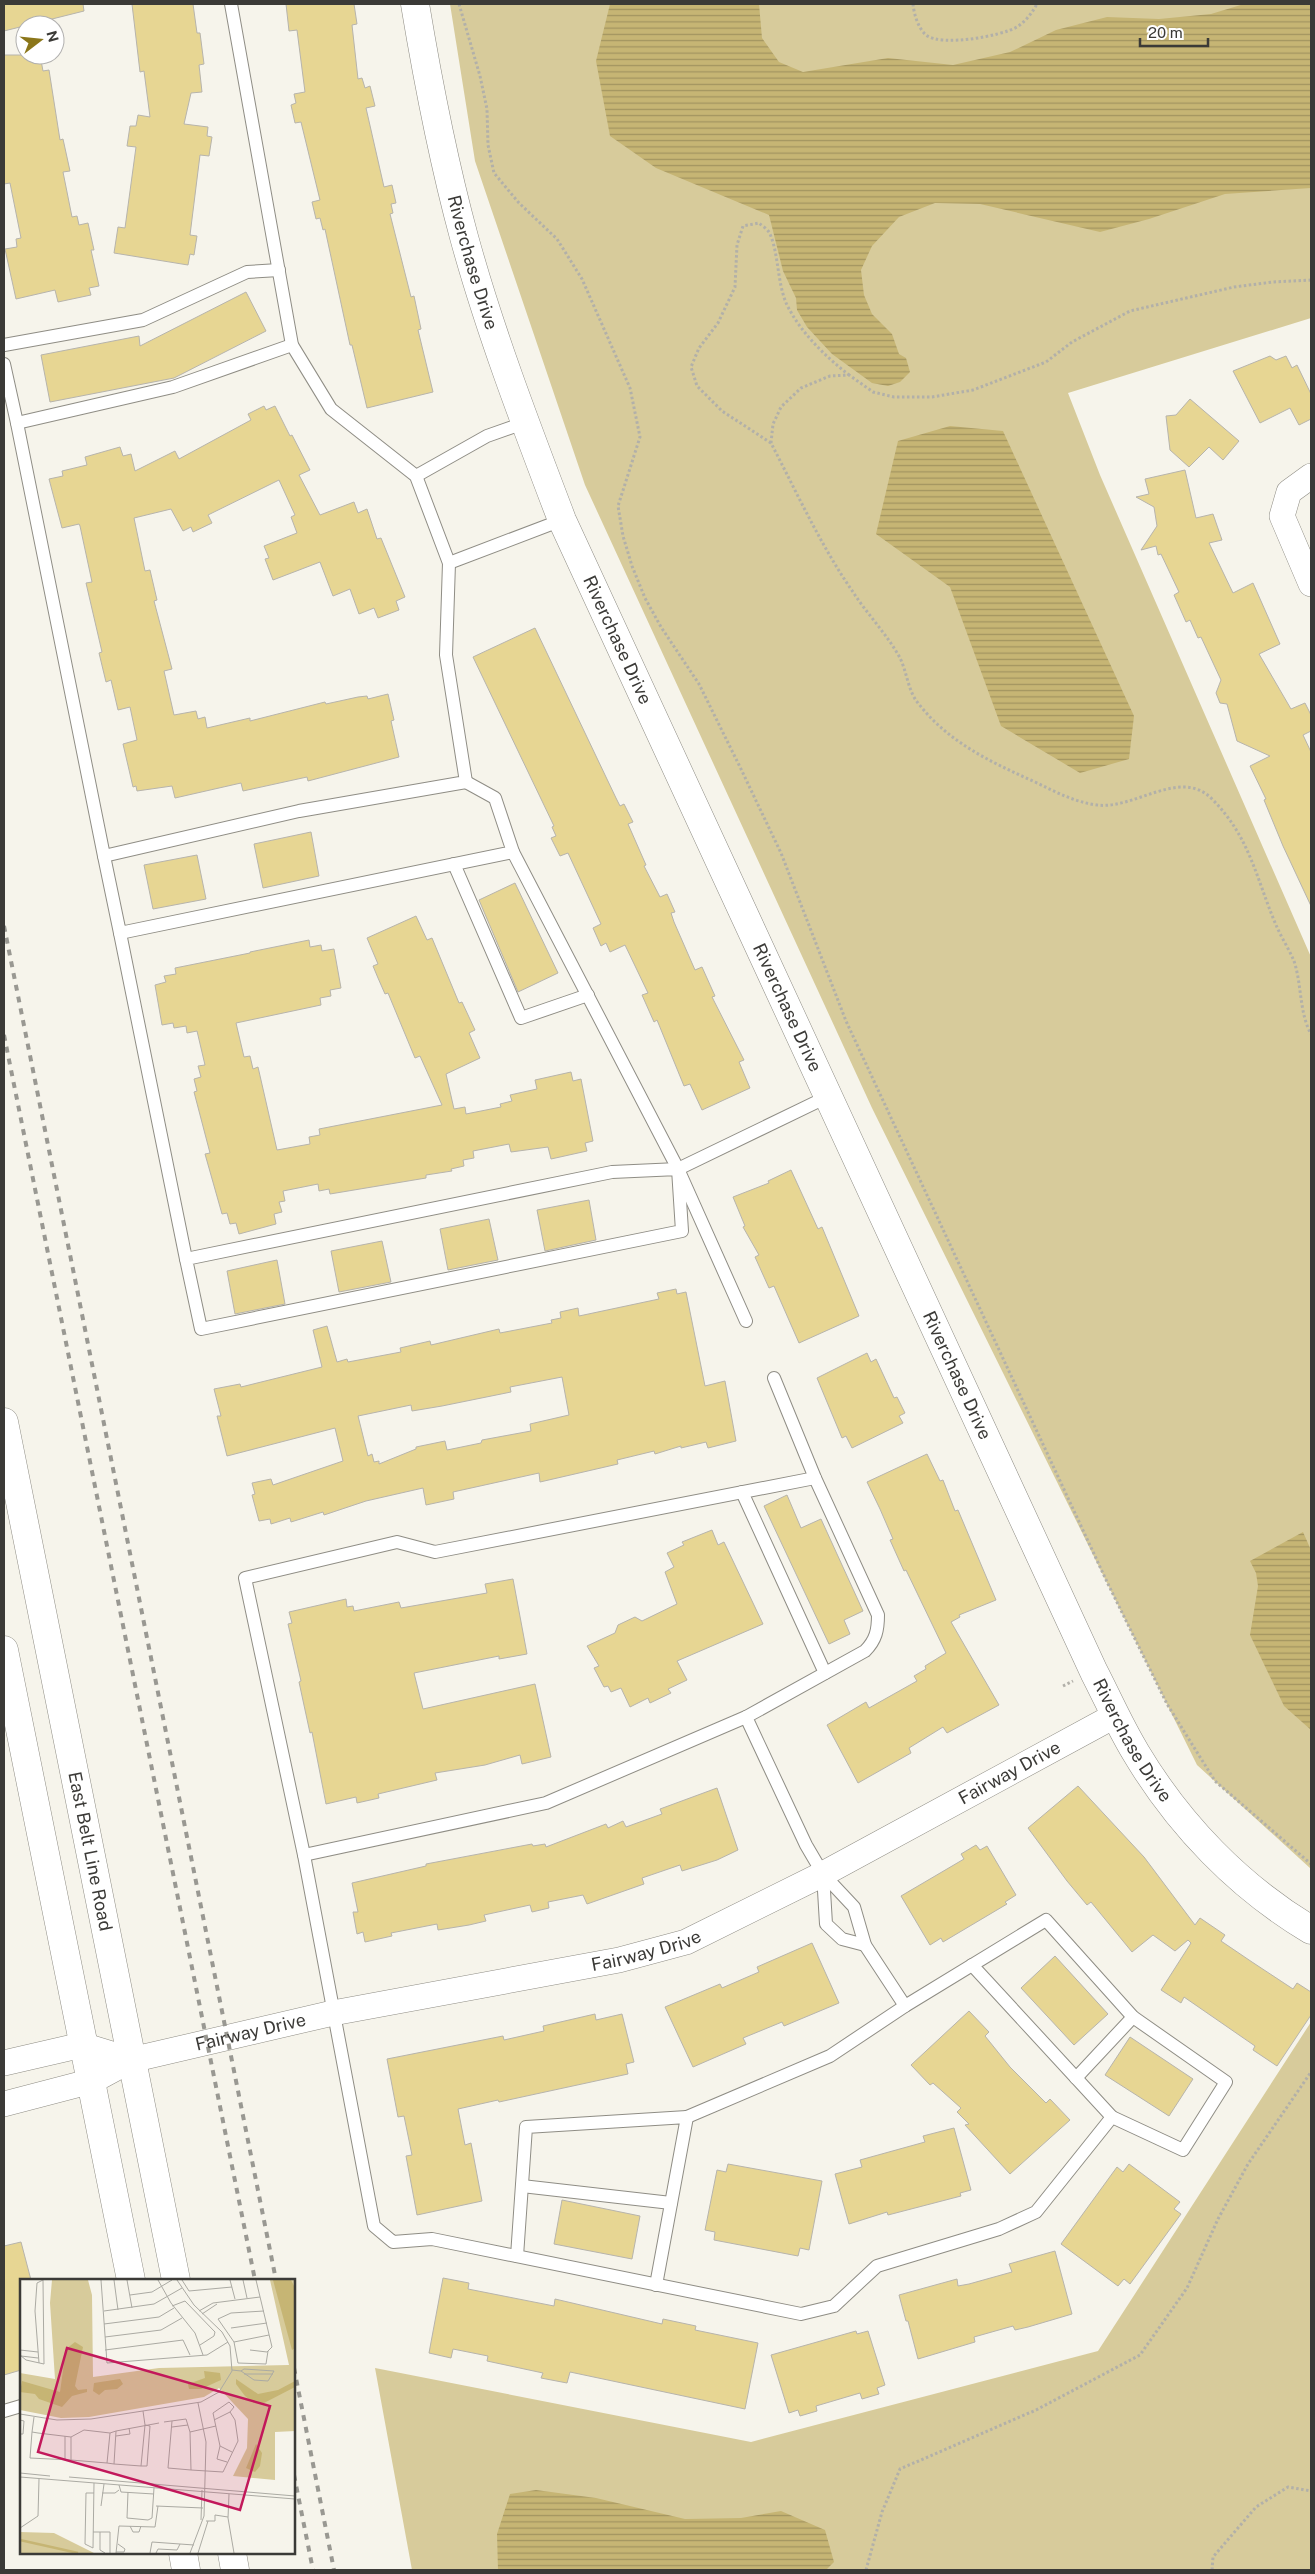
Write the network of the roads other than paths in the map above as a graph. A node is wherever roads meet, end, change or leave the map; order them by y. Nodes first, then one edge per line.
1 (231, 4) edge
2 (415, 4) edge
3 (279, 270) junction
4 (4, 344) edge
5 (292, 345) junction
6 (4, 364) edge
7 (17, 423) junction
8 (524, 423) junction
9 (416, 476) junction
10 (1311, 476) edge
11 (562, 520) junction
12 (449, 563) junction
13 (1311, 584) edge
14 (466, 782) junction
15 (513, 852) junction
16 (104, 856) junction
17 (454, 864) junction
18 (120, 933) junction
19 (588, 995) junction
20 (830, 1096) junction
21 (678, 1169) junction
22 (186, 1259) junction
23 (746, 1321) dead end
24 (774, 1378) dead end
25 (4, 1422) edge
26 (815, 1478) junction
27 (742, 1492) junction
28 (4, 1650) edge
29 (825, 1673) junction
30 (1116, 1715) junction
31 (746, 1717) junction
32 (304, 1855) junction
33 (823, 1874) junction
34 (1311, 1930) edge
35 (865, 1945) junction
36 (972, 1965) junction
37 (905, 2006) junction
38 (333, 2013) junction
39 (1133, 2017) junction
40 (82, 2045) junction
41 (130, 2060) junction
42 (4, 2063) edge
43 (1076, 2078) junction
44 (92, 2082) junction
45 (4, 2104) edge
46 (687, 2117) junction
47 (1112, 2117) junction
48 (522, 2186) junction
49 (671, 2203) junction
50 (517, 2256) junction
51 (131, 2279) edge
52 (176, 2279) edge
53 (656, 2285) junction
54 (20, 2406) edge
55 (4, 2411) edge
56 (183, 2554) edge
57 (232, 2554) edge
58 (186, 2570) edge
59 (235, 2570) edge

1 - 3 lane
2 - 8 street, Riverchase Drive
3 - 4 lane
3 - 5 lane
5 - 7 lane
5 - 9 lane
6 - 7 lane
7 - 16 lane
8 - 9 lane
8 - 11 street, Riverchase Drive
9 - 12 lane
10 - 13 street
11 - 12 lane
11 - 20 street, Riverchase Drive
12 - 14 lane
14 - 15 lane
14 - 16 lane
15 - 17 lane
15 - 19 lane
16 - 18 lane
17 - 18 lane
17 - 19 lane
18 - 22 lane
19 - 21 lane
20 - 21 lane
20 - 30 street, Riverchase Drive
21 - 22 lane
21 - 22 lane
21 - 23 lane
24 - 26 lane
25 - 41 street, East Belt Line Road
26 - 27 lane
26 - 29 lane
27 - 29 lane
27 - 32 lane
28 - 40 street
29 - 31 lane
30 - 33 street, Fairway Drive
30 - 34 street, Riverchase Drive
31 - 32 lane
31 - 33 lane
32 - 38 lane
33 - 35 lane
33 - 35 lane
33 - 38 street, Fairway Drive
35 - 37 lane
36 - 37 lane
36 - 39 lane
36 - 43 lane
37 - 46 lane
38 - 41 street, Fairway Drive
38 - 50 lane
39 - 43 lane
39 - 47 lane
40 - 41 street
40 - 42 street
40 - 44 street
41 - 44 street, Fairway Drive
41 - 52 street, East Belt Line Road
43 - 47 lane
44 - 45 street, Fairway Drive
44 - 51 street
46 - 48 lane
46 - 49 lane
47 - 53 lane
48 - 49 lane
48 - 50 lane
49 - 53 lane
50 - 53 lane
54 - 55 lane
56 - 58 street
57 - 59 street

